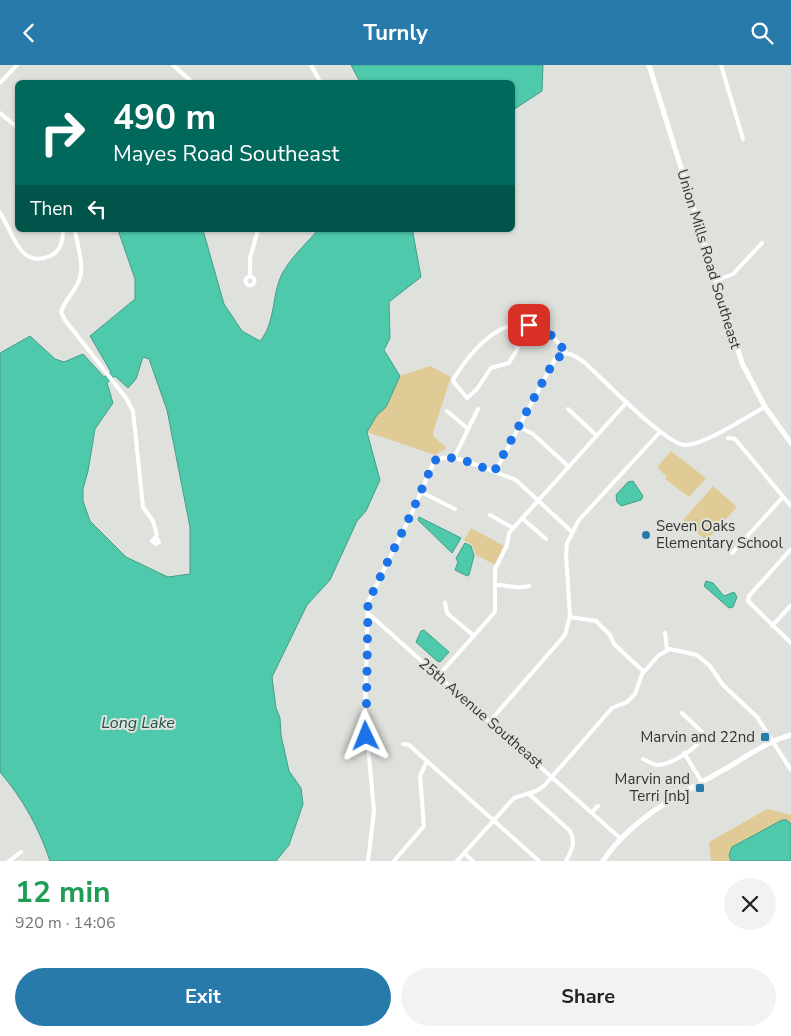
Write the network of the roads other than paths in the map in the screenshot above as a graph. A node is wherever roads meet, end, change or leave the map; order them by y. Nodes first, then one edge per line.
1 (17, 65) edge
2 (173, 65) edge
3 (311, 65) edge
4 (649, 65) edge
5 (721, 65) edge
6 (190, 80) edge
7 (319, 80) edge
8 (0, 83) edge
9 (0, 113) edge
10 (15, 126) edge
11 (743, 139) dead end
12 (0, 213) edge
13 (63, 232) edge
14 (75, 232) edge
15 (257, 232) edge
16 (762, 243) dead end
17 (250, 276) dead end
18 (716, 281) junction
19 (515, 324) junction
20 (567, 353) junction
21 (628, 402) junction
22 (764, 407) junction
23 (478, 409) dead end
24 (568, 409) dead end
25 (447, 411) dead end
26 (519, 427) junction
27 (468, 429) junction
28 (660, 432) junction
29 (597, 436) junction
30 (728, 437) dead end
31 (791, 443) edge
32 (454, 458) junction
33 (569, 467) junction
34 (494, 472) junction
35 (421, 492) junction
36 (783, 497) junction
37 (538, 500) junction
38 (791, 506) edge
39 (455, 509) dead end
40 (490, 515) dead end
41 (522, 518) junction
42 (513, 528) junction
43 (572, 532) junction
44 (156, 537) dead end
45 (546, 539) dead end
46 (791, 549) edge
47 (732, 553) dead end
48 (495, 585) junction
49 (529, 586) dead end
50 (445, 603) dead end
51 (791, 605) edge
52 (369, 614) junction
53 (570, 617) junction
54 (772, 626) junction
55 (665, 633) dead end
56 (474, 636) junction
57 (791, 643) edge
58 (667, 650) junction
59 (644, 671) junction
60 (438, 676) junction
61 (682, 713) dead end
62 (490, 721) junction
63 (791, 735) edge
64 (772, 742) junction
65 (403, 744) dead end
66 (684, 753) junction
67 (643, 759) dead end
68 (427, 761) junction
69 (791, 770) edge
70 (552, 776) junction
71 (702, 782) junction
72 (528, 793) junction
73 (598, 806) dead end
74 (592, 812) junction
75 (494, 821) junction
76 (621, 839) junction
77 (21, 852) dead end
78 (464, 853) junction
79 (9, 861) edge
80 (368, 861) edge
81 (394, 861) edge
82 (457, 861) edge
83 (473, 861) edge
84 (539, 861) edge
85 (566, 861) edge
86 (603, 861) edge

1 - 8 street
2 - 6 street
3 - 7 street
4 - 18 street, Union Mills Road Southeast
5 - 11 street
9 - 10 street
12 - 13 street
14 - 44 street
15 - 17 street
16 - 18 street
18 - 22 street, Union Mills Road Southeast
19 - 19 street
19 - 20 street
20 - 21 street
20 - 26 street
21 - 28 street
21 - 29 street
22 - 28 street
22 - 31 street, Union Mills Road Southeast
23 - 27 street
24 - 29 street
25 - 27 street
26 - 33 street
26 - 34 street
27 - 32 street
28 - 43 street
29 - 33 street
30 - 36 street
32 - 34 street
32 - 35 street
33 - 37 street
34 - 37 street
35 - 39 street
35 - 52 street
36 - 38 street
36 - 47 street
37 - 41 street
37 - 43 street
40 - 42 street
41 - 42 street
41 - 45 street
42 - 48 street
43 - 53 street
46 - 54 street
48 - 49 street
48 - 56 street
50 - 56 street
51 - 54 street
52 - 60 street, 25th Avenue Southeast
52 - 80 street
53 - 59 street
53 - 62 street
54 - 57 street
55 - 58 street
56 - 60 street
58 - 59 street
58 - 64 street
59 - 70 street
60 - 62 street, 25th Avenue Southeast
61 - 66 street
62 - 70 street, 25th Avenue Southeast
63 - 64 street
64 - 69 street
64 - 71 street
65 - 68 street
66 - 67 street
66 - 71 street
68 - 75 street
68 - 81 street
70 - 72 street
70 - 74 street, 25th Avenue Southeast
71 - 76 street
72 - 75 street
72 - 85 street
73 - 74 street
74 - 76 street, 25th Avenue Southeast
75 - 78 street
75 - 84 street
76 - 86 street
77 - 79 street
78 - 82 street
78 - 83 street

